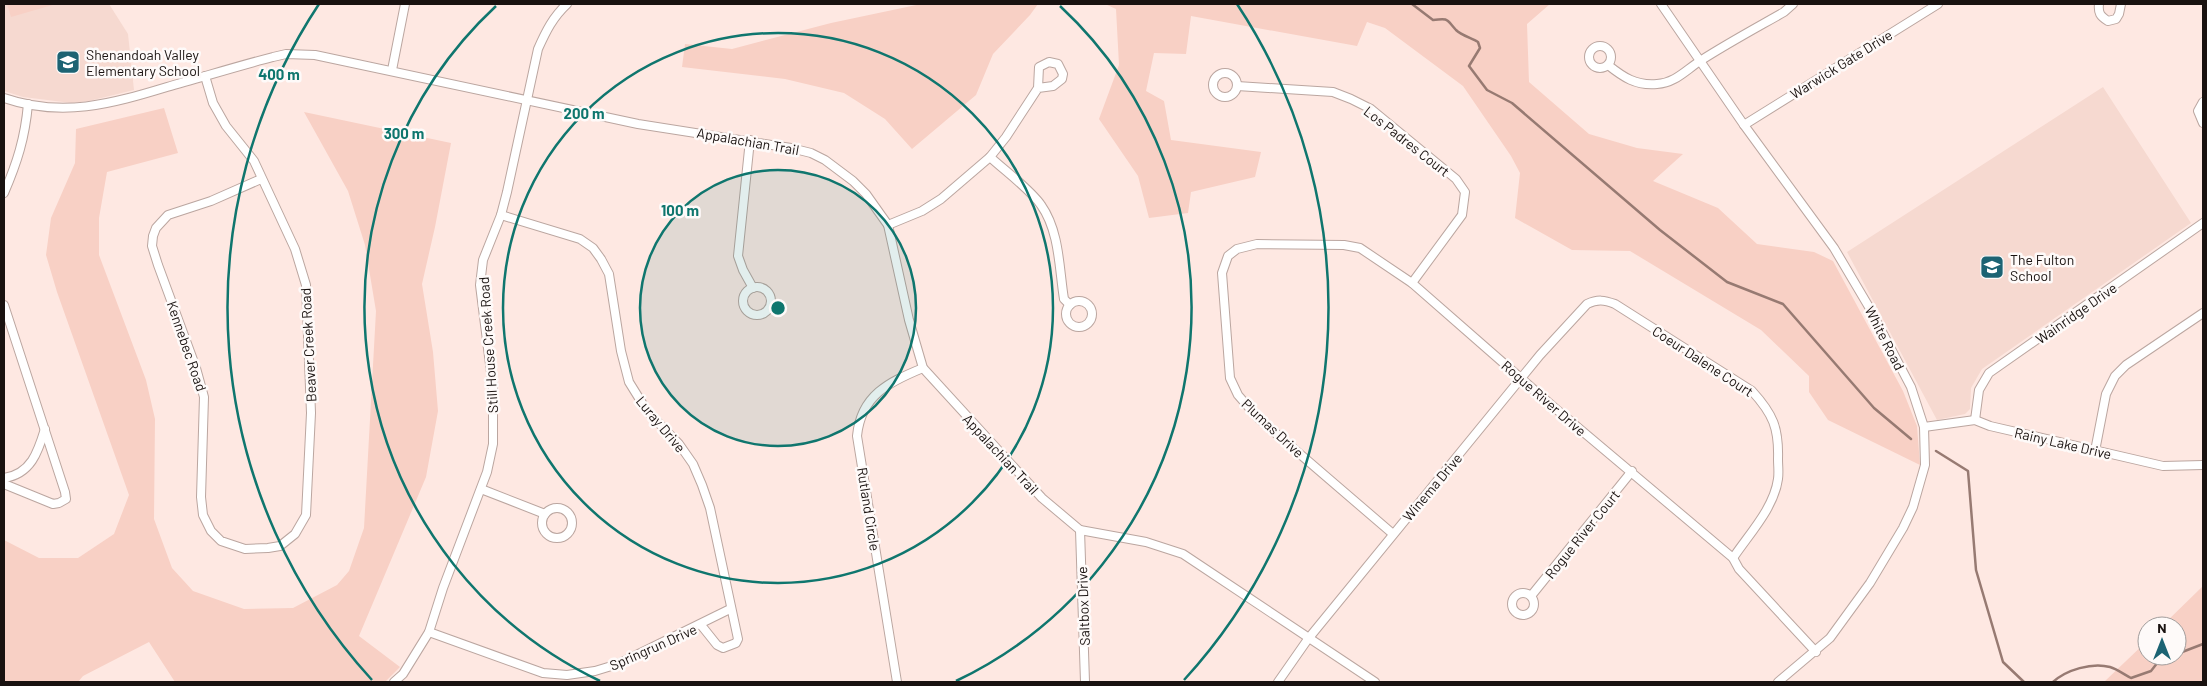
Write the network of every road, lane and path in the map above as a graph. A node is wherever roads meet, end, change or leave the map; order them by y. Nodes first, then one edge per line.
1 (405, 4) edge
2 (568, 4) edge
3 (1661, 4) edge
4 (1793, 4) edge
5 (1938, 4) edge
6 (2099, 4) edge
7 (2121, 4) edge
8 (1700, 61) junction
9 (1608, 65) dead end
10 (392, 70) junction
11 (205, 76) junction
12 (1237, 86) dead end
13 (1038, 88) dead end
14 (4, 98) edge
15 (526, 100) junction
16 (2203, 102) edge
17 (28, 104) junction
18 (2203, 122) edge
19 (1744, 125) junction
20 (750, 140) junction
21 (990, 157) junction
22 (262, 179) junction
23 (4, 193) edge
24 (501, 215) junction
25 (2203, 223) edge
26 (888, 225) junction
27 (1228, 256) joint
28 (1412, 283) junction
29 (753, 288) dead end
30 (1596, 300) joint
31 (4, 305) edge
32 (1070, 305) dead end
33 (2203, 313) edge
34 (923, 368) junction
35 (1522, 379) junction
36 (1975, 420) junction
37 (1924, 428) junction
38 (45, 429) junction
39 (2095, 451) junction
40 (2203, 465) edge
41 (1632, 472) junction
42 (4, 478) edge
43 (4, 484) edge
44 (481, 489) junction
45 (544, 514) junction
46 (1080, 530) junction
47 (1393, 534) junction
48 (259, 549) joint
49 (1733, 558) junction
50 (1531, 596) dead end
51 (730, 609) junction
52 (701, 625) junction
53 (429, 632) junction
54 (1308, 639) junction
55 (1816, 652) junction
56 (394, 682) edge
57 (897, 682) edge
58 (1085, 682) edge
59 (1278, 682) edge
60 (1374, 682) edge
61 (1778, 682) edge

1 - 10 street
2 - 15 street, Still House Creek Road
3 - 8 street, White Road
4 - 8 street
5 - 19 street, Warwick Gate Drive
6 - 7 street
8 - 9 street
8 - 19 street, White Road
10 - 11 street, Appalachian Trail
10 - 15 street, Appalachian Trail
11 - 17 street, Appalachian Trail
11 - 22 street, Beaver Creek Road
12 - 28 street, Los Padres Court
13 - 21 street
14 - 17 street, Appalachian Trail
15 - 20 street, Appalachian Trail
15 - 24 street, Still House Creek Road
16 - 18 street
17 - 23 street
19 - 37 street, White Road
20 - 26 street, Appalachian Trail
20 - 29 street
21 - 26 street
21 - 32 street
22 - 48 street, Beaver Creek Road
22 - 48 street, Kennebec Road
24 - 44 street, Still House Creek Road
24 - 51 street, Luray Drive
25 - 36 street, Wainridge Drive
26 - 34 street, Appalachian Trail
27 - 28 street, Rogue River Drive
27 - 47 street, Plumas Drive
28 - 35 street, Rogue River Drive
30 - 35 street, Winema Drive
30 - 49 street, Coeur Dalene Court
31 - 38 street
33 - 39 street
34 - 46 street, Appalachian Trail
34 - 57 street, Rutland Circle
35 - 41 street, Rogue River Drive
35 - 47 street, Winema Drive
36 - 37 street, Rainy Lake Drive
36 - 39 street, Rainy Lake Drive
37 - 55 street, White Road
38 - 42 street
38 - 43 street
39 - 40 street, Rainy Lake Drive
41 - 49 street, Rogue River Drive
41 - 50 street, Rogue River Court
44 - 45 street
44 - 53 street, Still House Creek Road
45 - 45 street
46 - 54 street, Appalachian Trail
46 - 58 street, Saltbox Drive
47 - 54 street, Winema Drive
49 - 55 street, Rogue River Drive
51 - 52 street, Springrun Drive
51 - 52 street, Luray Drive
52 - 53 street, Springrun Drive
53 - 56 street, Still House Creek Road
54 - 59 street, Winema Drive
54 - 60 street, Appalachian Trail
55 - 61 street, White Road

